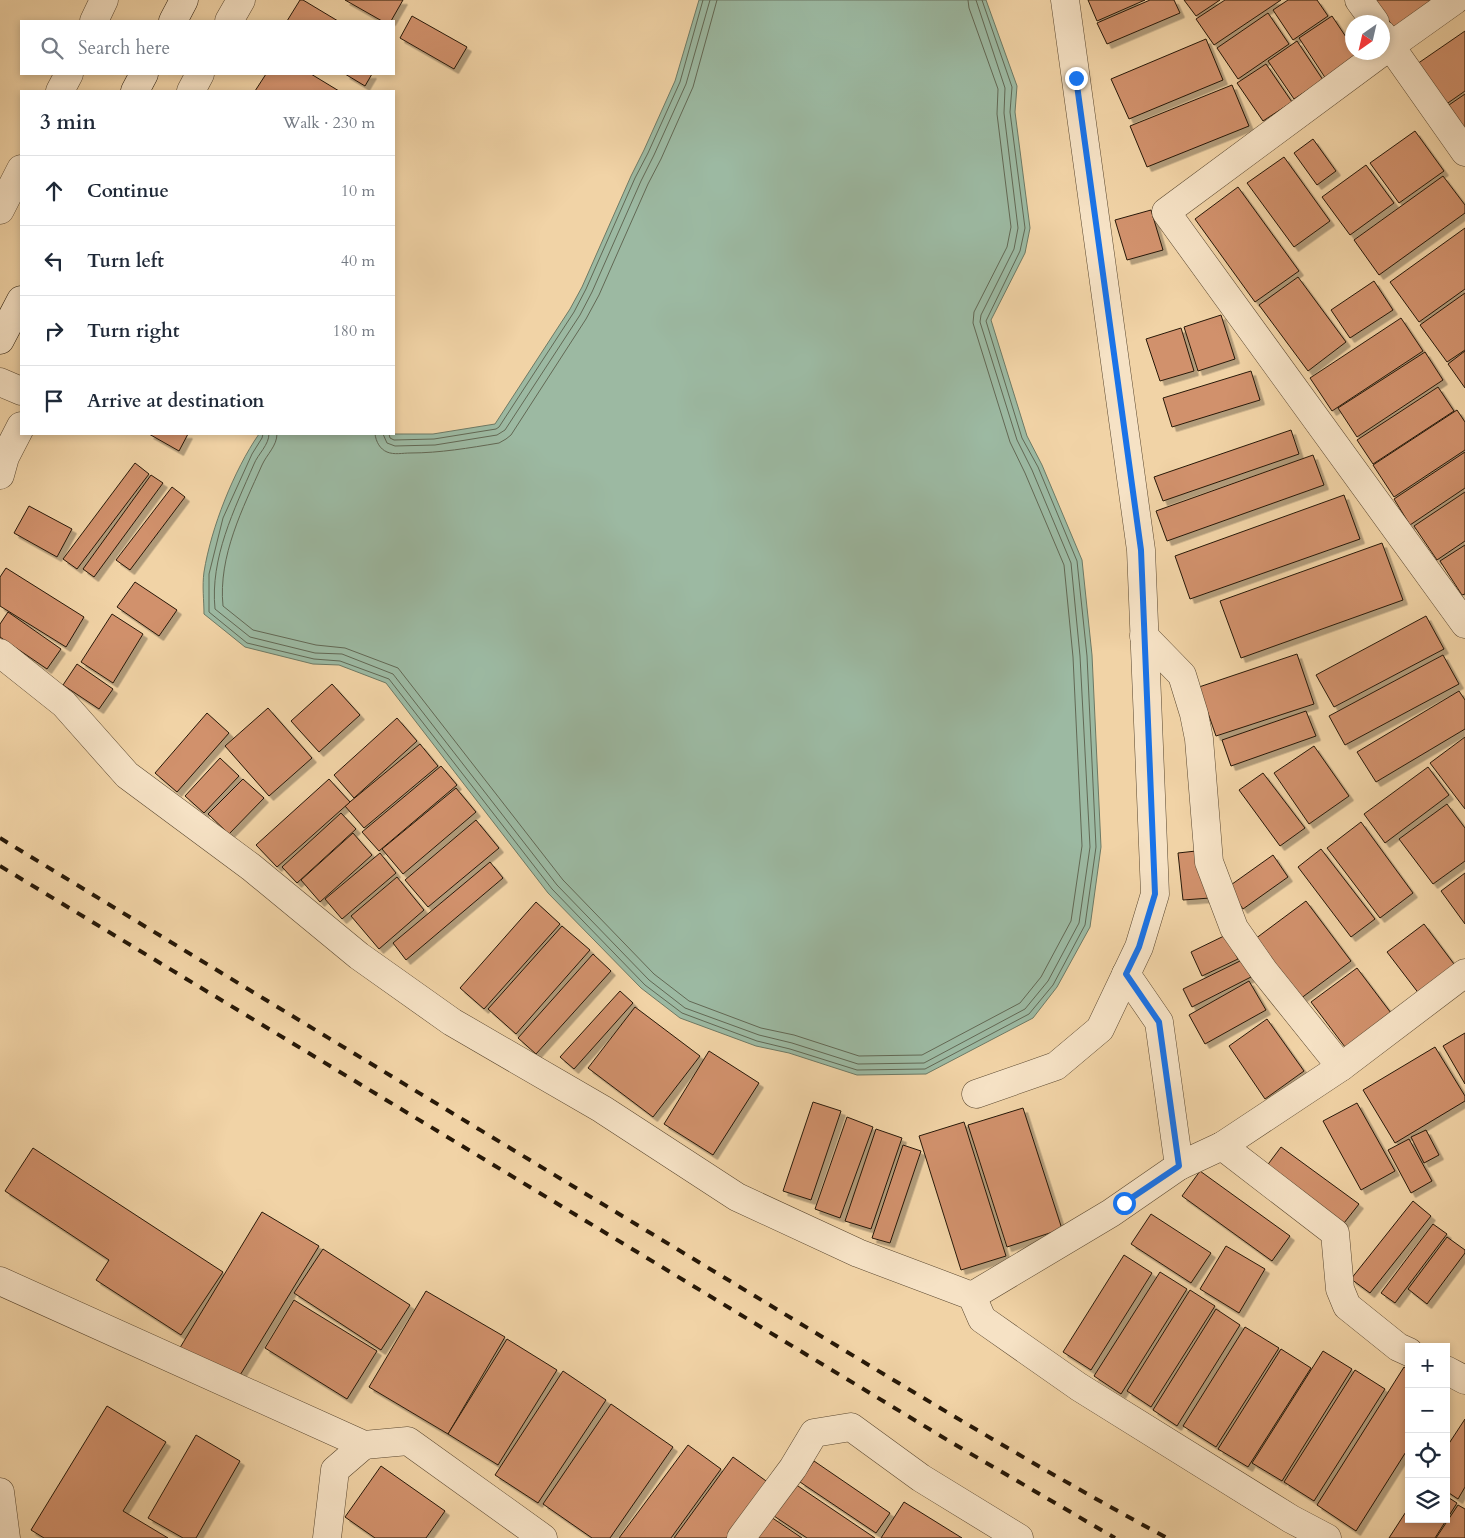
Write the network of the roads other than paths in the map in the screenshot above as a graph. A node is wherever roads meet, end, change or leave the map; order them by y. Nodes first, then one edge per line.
1 (104, 0) edge
2 (184, 0) edge
3 (241, 0) edge
4 (1065, 0) edge
5 (1359, 0) edge
6 (1455, 0) edge
7 (1369, 15) edge
8 (94, 20) edge
9 (174, 20) edge
10 (230, 20) edge
11 (1390, 42) edge
12 (1390, 54) edge
13 (1366, 60) edge
14 (68, 75) edge
15 (143, 75) edge
16 (199, 75) edge
17 (61, 90) edge
18 (136, 90) edge
19 (192, 90) edge
20 (1465, 152) edge
21 (20, 171) edge
22 (0, 210) edge
23 (20, 302) edge
24 (0, 340) edge
25 (0, 382) edge
26 (20, 391) edge
27 (20, 428) edge
28 (0, 475) edge
29 (1465, 624) edge
30 (1144, 636) junction
31 (0, 653) edge
32 (1465, 973) edge
33 (1126, 974) junction
34 (1341, 1067) junction
35 (976, 1094) dead end
36 (1222, 1146) junction
37 (1179, 1166) junction
38 (0, 1281) edge
39 (972, 1296) junction
40 (1405, 1350) edge
41 (1450, 1372) edge
42 (1465, 1380) edge
43 (364, 1445) junction
44 (0, 1492) edge
45 (1009, 1536) edge
46 (6, 1538) edge
47 (327, 1538) edge
48 (543, 1538) edge
49 (741, 1538) edge
50 (1327, 1538) edge

1 - 8 street
2 - 9 street
3 - 10 street
4 - 30 street
5 - 7 street
6 - 11 street
12 - 20 street
13 - 29 street
14 - 17 street
15 - 18 street
16 - 19 street
21 - 22 street
23 - 24 street
25 - 26 street
27 - 28 street
30 - 33 street
30 - 34 street
31 - 39 street
32 - 34 street
33 - 35 street
33 - 37 street
34 - 36 street
36 - 37 street
36 - 40 street
37 - 39 street
38 - 43 street
39 - 50 street
41 - 42 street
43 - 47 street
43 - 48 street
44 - 46 street
45 - 49 street

